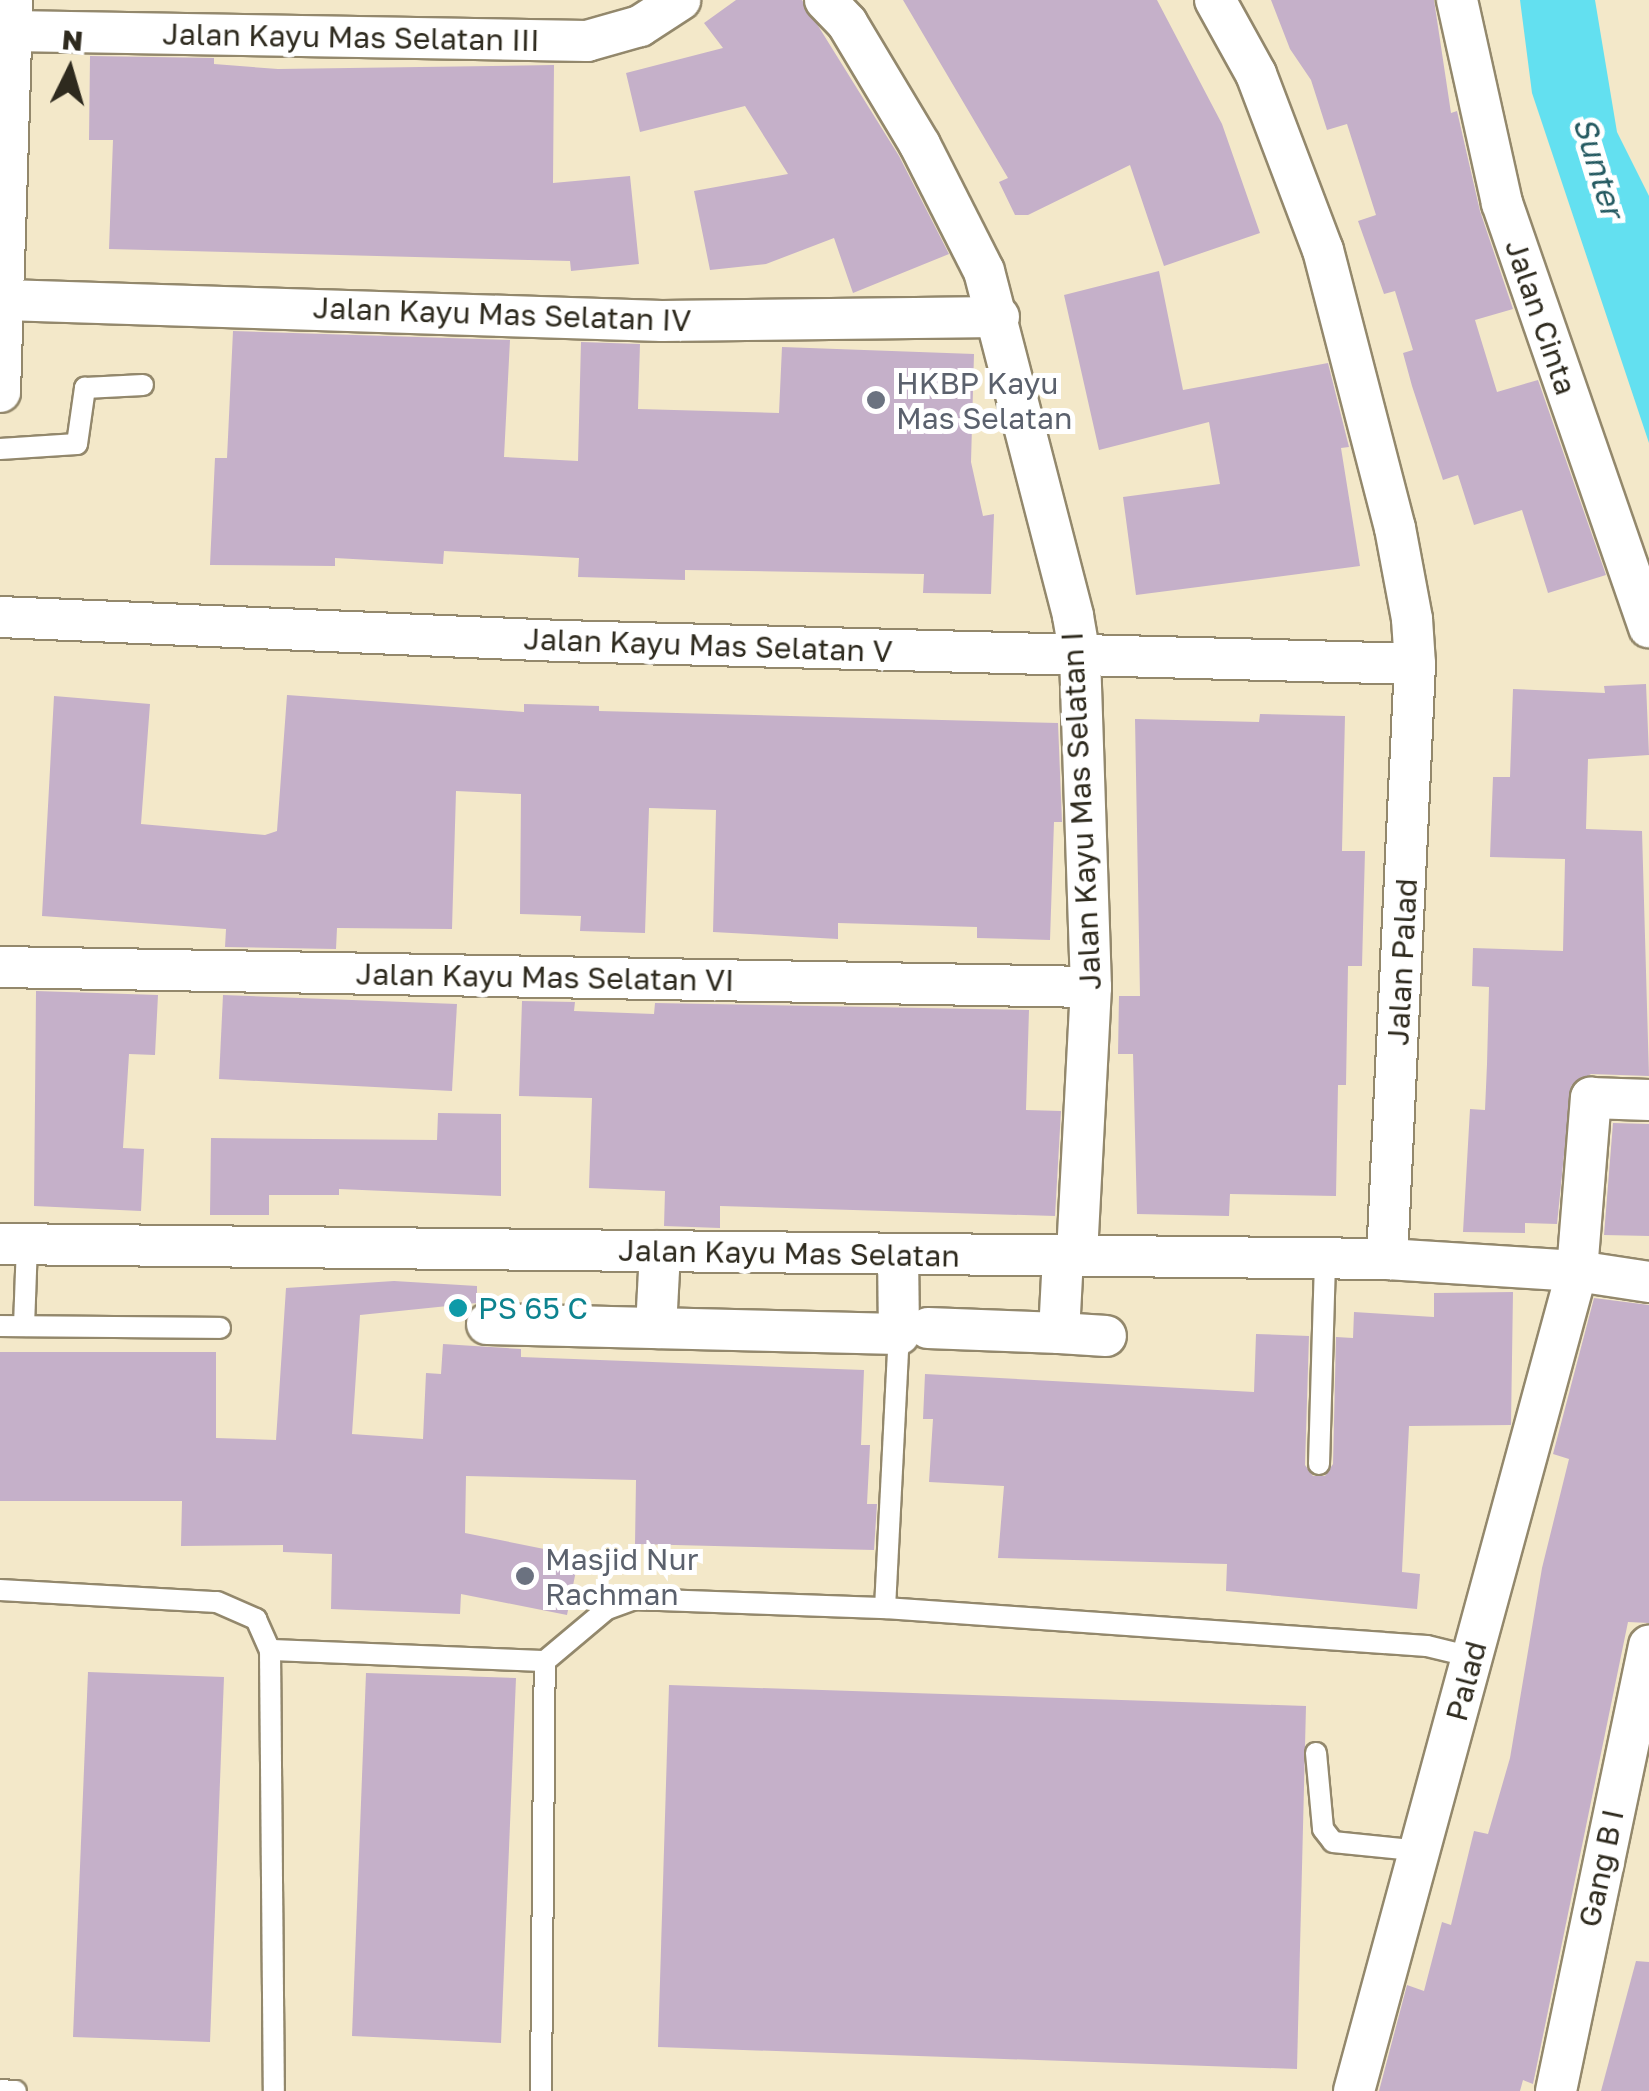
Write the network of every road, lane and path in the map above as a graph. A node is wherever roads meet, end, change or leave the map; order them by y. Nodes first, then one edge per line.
1 (680, 0) edge
2 (826, 0) edge
3 (1216, 0) edge
4 (1458, 0) edge
5 (12, 16) edge
6 (5, 300) junction
7 (999, 316) junction
8 (143, 385) dead end
9 (0, 392) edge
10 (0, 449) edge
11 (0, 616) edge
12 (1649, 627) edge
13 (1080, 656) junction
14 (1416, 664) junction
15 (0, 967) edge
16 (1091, 987) junction
17 (1649, 1100) edge
18 (13, 1244) edge
19 (660, 1252) junction
20 (898, 1254) junction
21 (1070, 1256) junction
22 (1325, 1258) junction
23 (1387, 1259) junction
24 (1578, 1271) junction
25 (1649, 1282) edge
26 (487, 1324) dead end
27 (0, 1326) edge
28 (24, 1326) junction
29 (220, 1328) dead end
30 (656, 1328) junction
31 (913, 1331) junction
32 (1059, 1333) junction
33 (1106, 1336) dead end
34 (1319, 1464) dead end
35 (0, 1590) edge
36 (885, 1608) junction
37 (1649, 1646) edge
38 (270, 1650) junction
39 (1472, 1657) junction
40 (544, 1661) junction
41 (1641, 1710) edge
42 (1316, 1752) dead end
43 (1421, 1851) junction
44 (0, 2090) edge
45 (16, 2091) edge
46 (274, 2091) edge
47 (541, 2091) edge
48 (1354, 2091) edge
49 (1556, 2091) edge

1 - 5 street, Jalan Kayu Mas Selatan III
2 - 7 street, Jalan Kayu Mas Selatan I
3 - 14 street, Jalan Palad
4 - 12 street, Jalan Cinta
5 - 6 street
6 - 7 street, Jalan Kayu Mas Selatan IV
6 - 9 street
7 - 13 street, Jalan Kayu Mas Selatan I
8 - 10 lane
11 - 13 street, Jalan Kayu Mas Selatan V
13 - 14 street, Jalan Kayu Mas Selatan V
13 - 16 street, Jalan Kayu Mas Selatan I
14 - 23 street, Jalan Palad
15 - 16 street, Jalan Kayu Mas Selatan VI
16 - 21 street, Jalan Kayu Mas Selatan I
17 - 24 street, Palad
18 - 19 street, Jalan Kayu Mas Selatan
18 - 28 lane
19 - 20 street, Jalan Kayu Mas Selatan
19 - 30 street
20 - 21 street, Jalan Kayu Mas Selatan
20 - 31 street
21 - 22 street, Jalan Kayu Mas Selatan
21 - 32 street, Jalan Kayu Mas Selatan I
22 - 23 street, Jalan Kayu Mas Selatan
22 - 34 lane
23 - 24 street, Jalan Kayu Mas Selatan
24 - 25 street
24 - 39 street, Palad
26 - 30 street
27 - 28 lane
28 - 29 lane
30 - 31 street
31 - 32 street
31 - 36 lane
32 - 33 street
35 - 38 lane
36 - 39 lane
36 - 40 lane
37 - 41 street, Gang B I
38 - 40 lane
38 - 46 lane
39 - 43 street, Palad
40 - 47 lane
41 - 49 street, Gang B I
42 - 43 lane
43 - 48 street, Palad
44 - 45 lane

